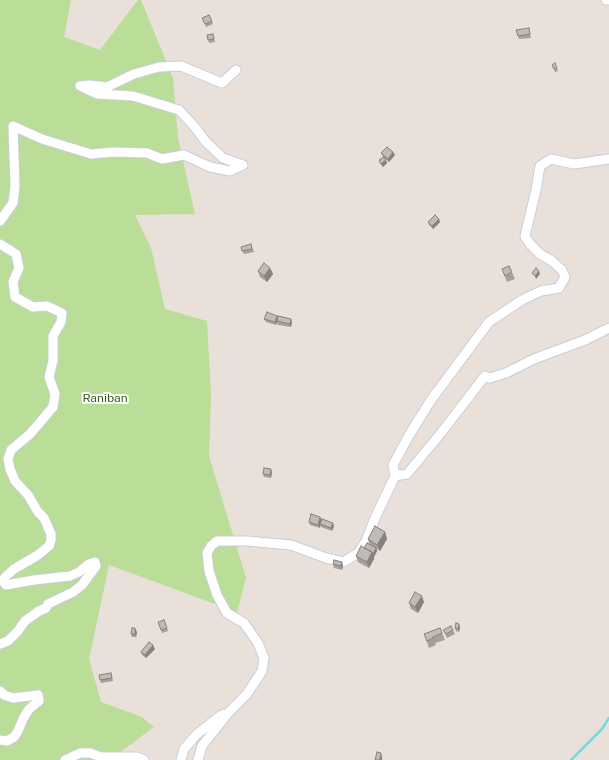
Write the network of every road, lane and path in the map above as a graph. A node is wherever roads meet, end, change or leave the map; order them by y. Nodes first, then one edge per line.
1 (606, 0) edge
2 (609, 0) edge
3 (236, 70) dead end
4 (609, 159) edge
5 (0, 221) edge
6 (0, 244) edge
7 (609, 328) edge
8 (395, 476) junction
9 (0, 644) edge
10 (0, 691) edge
11 (229, 712) junction
12 (0, 740) edge
13 (65, 760) edge
14 (144, 760) edge
15 (182, 760) edge
16 (198, 760) edge

1 - 2 street
3 - 5 street
4 - 8 street
6 - 9 street
7 - 8 street
8 - 11 street
10 - 12 street
11 - 15 street
11 - 16 street
13 - 14 street

